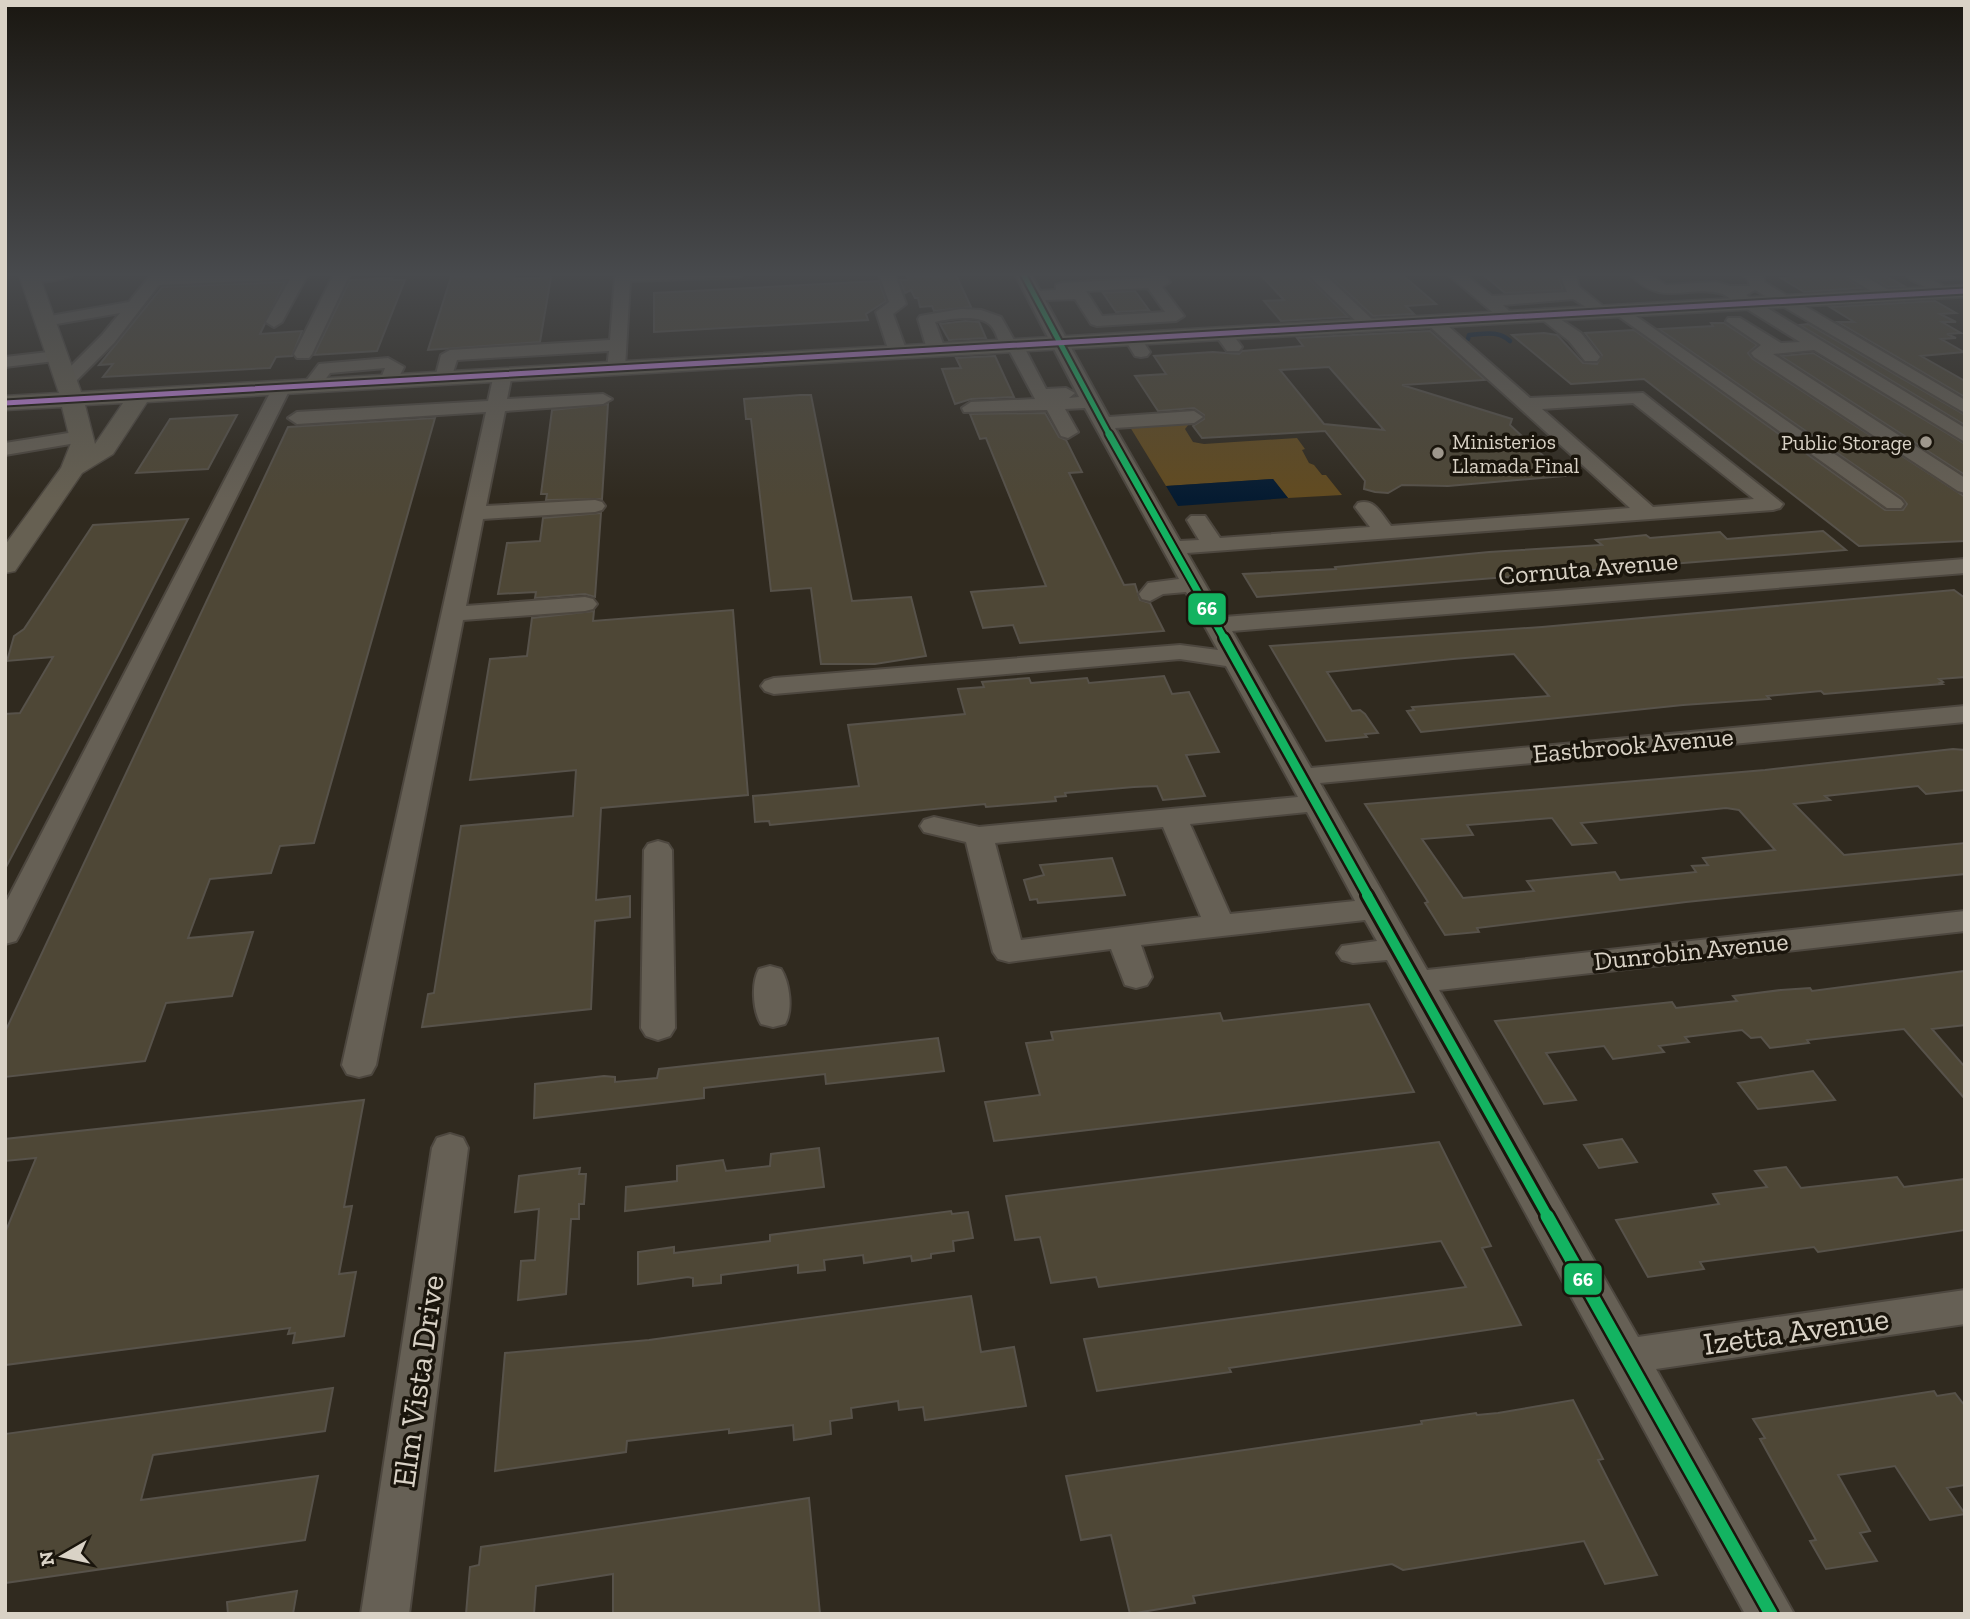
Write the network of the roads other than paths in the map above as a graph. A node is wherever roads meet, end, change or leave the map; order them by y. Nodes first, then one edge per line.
1 (54, 348) edge
2 (101, 348) edge
3 (306, 348) edge
4 (575, 348) edge
5 (618, 348) edge
6 (896, 348) edge
7 (963, 348) edge
8 (1012, 348) edge
9 (1016, 348) edge
10 (1066, 348) edge
11 (1133, 348) edge
12 (1463, 348) edge
13 (1583, 348) edge
14 (1664, 348) edge
15 (1793, 348) edge
16 (1821, 348) edge
17 (1863, 348) edge
18 (936, 349) joint
19 (1780, 349) junction
20 (898, 352) junction
21 (303, 354) dead end
22 (57, 356) junction
23 (1591, 357) dead end
24 (5, 362) edge
25 (616, 368) junction
26 (503, 374) junction
27 (444, 378) junction
28 (389, 381) junction
29 (354, 383) junction
30 (312, 385) junction
31 (1089, 386) junction
32 (282, 387) junction
33 (69, 390) junction
34 (140, 395) junction
35 (603, 399) dead end
36 (1040, 401) junction
37 (5, 403) edge
38 (1526, 404) junction
39 (496, 405) junction
40 (971, 408) dead end
41 (1965, 408) edge
42 (341, 415) junction
43 (1194, 417) dead end
44 (297, 418) dead end
45 (1068, 432) dead end
46 (1965, 436) edge
47 (81, 437) junction
48 (5, 449) edge
49 (1965, 466) edge
50 (73, 468) junction
51 (1965, 487) edge
52 (1894, 504) dead end
53 (595, 506) dead end
54 (1365, 507) dead end
55 (474, 513) junction
56 (1648, 513) junction
57 (1198, 520) dead end
58 (1385, 532) junction
59 (1213, 545) junction
60 (1173, 548) junction
61 (5, 565) edge
62 (1965, 566) edge
63 (1194, 584) junction
64 (1150, 594) dead end
65 (586, 604) dead end
66 (453, 614) junction
67 (1217, 625) junction
68 (1236, 660) junction
69 (775, 686) dead end
70 (1965, 714) edge
71 (1309, 790) junction
72 (1172, 817) junction
73 (934, 826) dead end
74 (979, 836) junction
75 (658, 850) dead end
76 (1376, 909) junction
77 (1965, 921) edge
78 (1220, 925) junction
79 (5, 934) edge
80 (1123, 937) junction
81 (1398, 949) junction
82 (1353, 953) dead end
83 (770, 977) dead end
84 (1136, 977) dead end
85 (1417, 982) junction
86 (773, 1016) dead end
87 (658, 1028) dead end
88 (359, 1065) dead end
89 (450, 1148) dead end
90 (1965, 1307) edge
91 (1627, 1356) junction
92 (385, 1614) edge
93 (1771, 1614) edge

1 - 22 main road
2 - 33 street
3 - 21 street
4 - 27 street
5 - 25 street
6 - 20 street
7 - 18 main road
8 - 36 street
9 - 31 main road
10 - 31 street
11 - 31 main road
12 - 38 street
13 - 23 street
14 - 52 street
15 - 19 street
16 - 46 street
17 - 41 street
18 - 20 main road
19 - 49 street
19 - 51 street
20 - 25 main road
22 - 24 street
22 - 33 main road
25 - 26 main road
26 - 27 main road
26 - 39 street
27 - 28 main road
28 - 29 main road
28 - 30 street
29 - 30 main road
29 - 42 street
30 - 32 main road
31 - 36 street
31 - 43 street
31 - 60 street
32 - 34 main road
32 - 79 street
33 - 34 main road
33 - 37 main road
33 - 47 main road
34 - 50 main road
35 - 39 street
36 - 40 street
36 - 45 street
38 - 56 street
38 - 56 street
39 - 42 street
39 - 55 street
42 - 44 street
47 - 48 street
47 - 50 main road
50 - 61 main road
53 - 55 street
54 - 58 street
55 - 66 street
56 - 58 street
57 - 59 street
58 - 59 street
59 - 60 street
60 - 63 street
62 - 67 street, Cornuta Avenue
63 - 64 street
63 - 67 street
65 - 66 street
66 - 88 street
67 - 68 street
68 - 69 street
68 - 71 street
70 - 71 street, Eastbrook Avenue
71 - 72 street, Eastbrook Avenue
71 - 76 street
72 - 74 street, Eastbrook Avenue
72 - 78 street
73 - 74 street, Eastbrook Avenue
74 - 80 street
75 - 87 street
76 - 78 street
76 - 81 street
77 - 85 street, Dunrobin Avenue
78 - 80 street
80 - 84 street
81 - 82 street
81 - 85 street
83 - 86 street
85 - 91 street
89 - 92 street, Elm Vista Drive
90 - 91 street, Izetta Avenue
91 - 93 street

